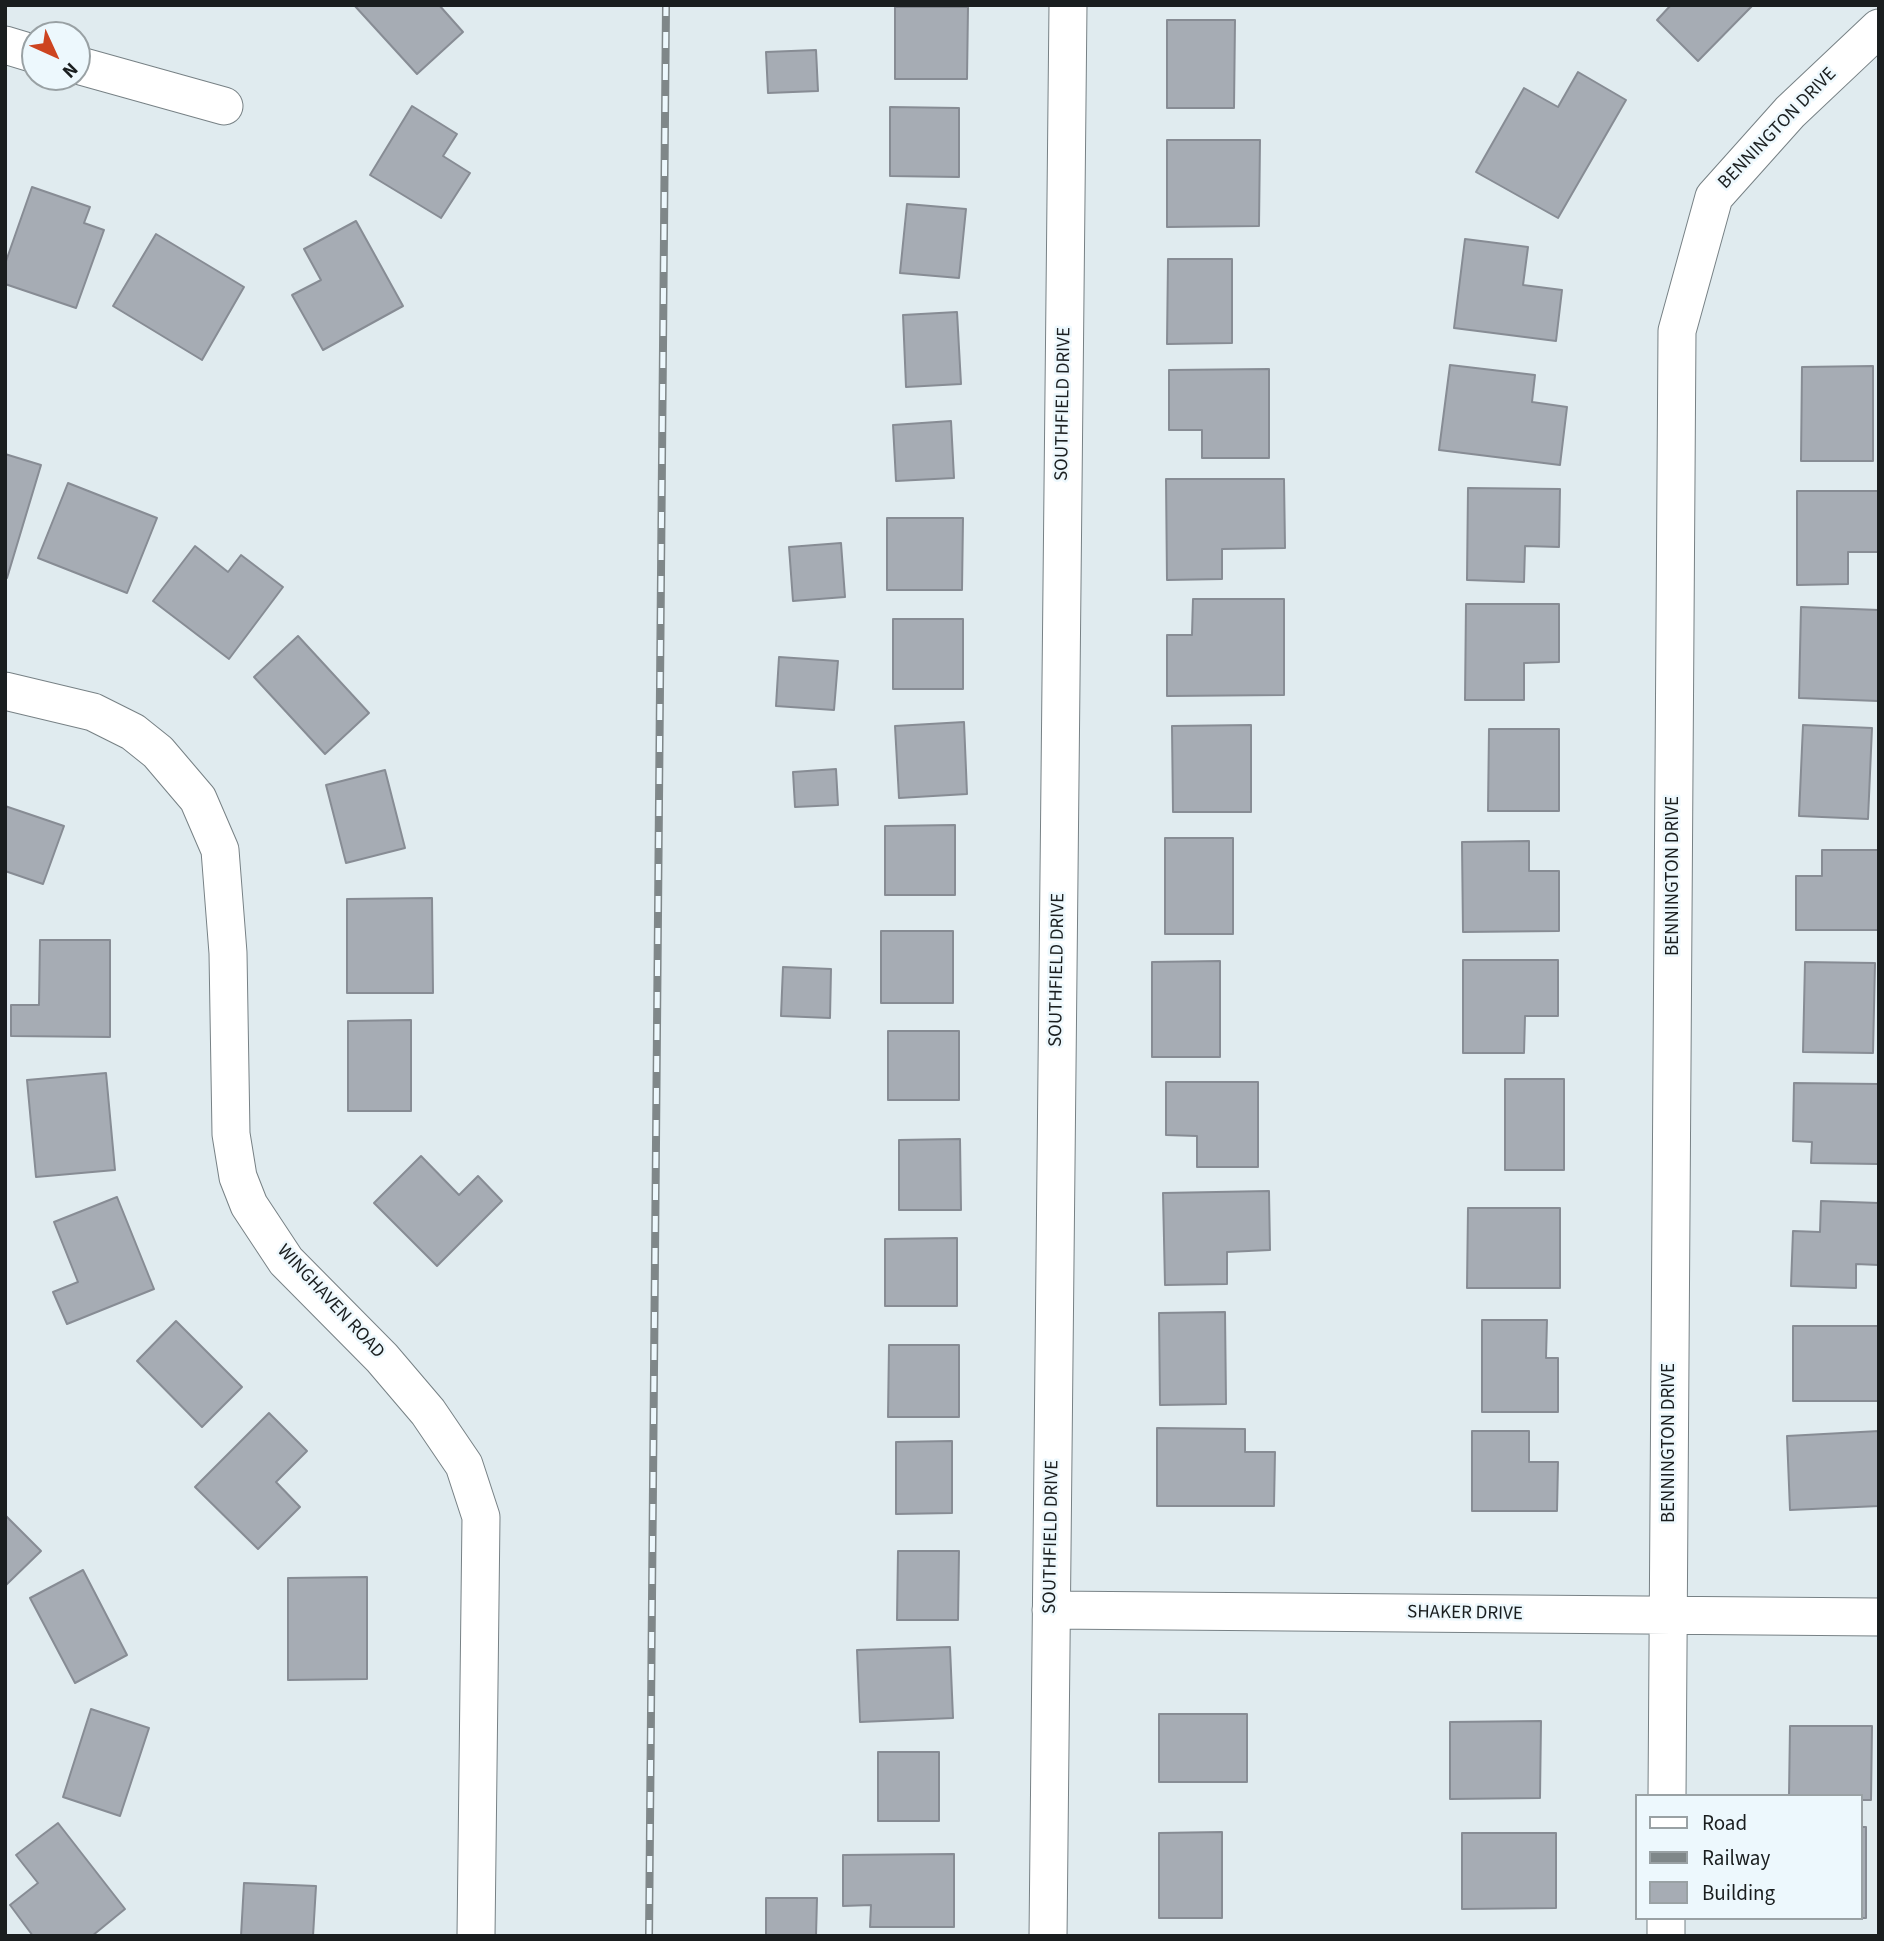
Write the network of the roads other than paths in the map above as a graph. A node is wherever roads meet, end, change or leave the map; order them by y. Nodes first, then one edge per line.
1 (1068, 5) edge
2 (1879, 28) edge
3 (91, 69) edge
4 (224, 106) dead end
5 (5, 691) edge
6 (1051, 1610) junction
7 (1669, 1616) junction
8 (1879, 1617) edge
9 (1667, 1794) edge
10 (476, 1936) edge
11 (1048, 1936) edge

1 - 6 street, SOUTHFIELD DRIVE
2 - 7 street, BENNINGTON DRIVE
3 - 4 street
5 - 10 street, WINGHAVEN ROAD
6 - 7 street, SHAKER DRIVE
6 - 11 street, SOUTHFIELD DRIVE
7 - 8 street, SHAKER DRIVE
7 - 9 street, BENNINGTON DRIVE

